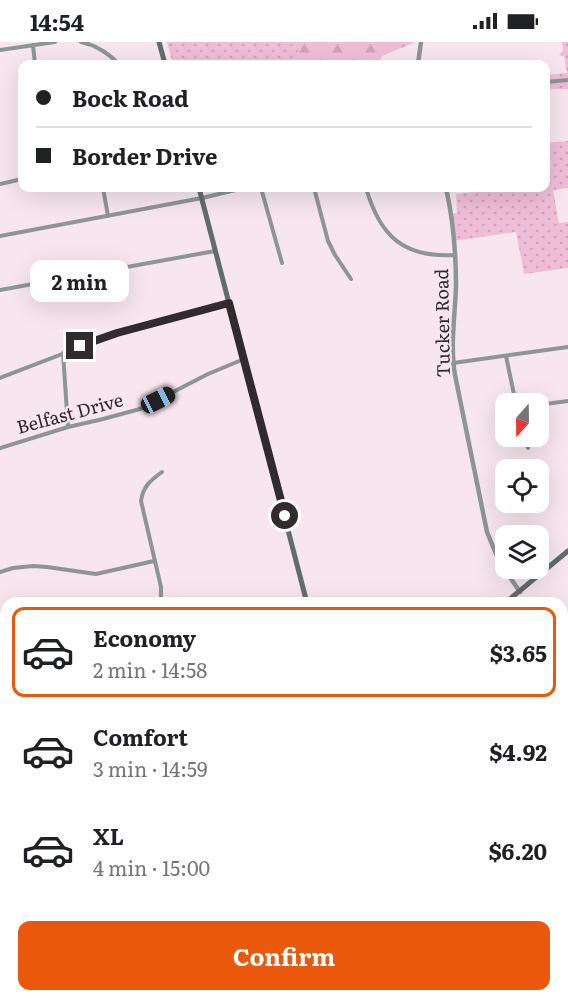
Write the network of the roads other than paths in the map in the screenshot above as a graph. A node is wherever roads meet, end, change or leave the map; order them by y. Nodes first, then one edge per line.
1 (56, 42) edge
2 (81, 42) edge
3 (159, 42) edge
4 (421, 42) edge
5 (33, 45) junction
6 (0, 50) edge
7 (35, 60) edge
8 (115, 60) edge
9 (164, 60) edge
10 (419, 60) edge
11 (568, 80) edge
12 (550, 82) edge
13 (18, 180) edge
14 (0, 184) edge
15 (104, 192) edge
16 (200, 192) edge
17 (227, 192) edge
18 (262, 192) edge
19 (315, 192) edge
20 (367, 192) edge
21 (447, 192) edge
22 (202, 198) junction
23 (108, 216) junction
24 (0, 236) edge
25 (215, 251) junction
26 (455, 255) junction
27 (282, 263) dead end
28 (351, 279) dead end
29 (0, 290) edge
30 (229, 303) junction
31 (568, 347) edge
32 (63, 353) junction
33 (506, 356) junction
34 (244, 359) junction
35 (453, 363) junction
36 (0, 378) edge
37 (514, 393) edge
38 (568, 401) edge
39 (549, 404) edge
40 (68, 427) junction
41 (0, 448) edge
42 (162, 472) dead end
43 (568, 551) edge
44 (154, 561) junction
45 (0, 572) edge
46 (520, 592) junction
47 (162, 597) edge
48 (305, 597) edge
49 (513, 597) edge

1 - 5 street
2 - 8 street
3 - 9 main road
4 - 10 street
5 - 6 street
5 - 7 street
11 - 12 street
13 - 14 street
15 - 23 street
16 - 22 main road
17 - 22 street
18 - 27 street
19 - 28 street
20 - 26 street
21 - 26 street, Tucker Road
22 - 23 street
22 - 25 main road
23 - 24 street
25 - 29 street
25 - 30 main road
26 - 35 street, Tucker Road
30 - 32 street
30 - 34 main road
31 - 33 street
32 - 36 street
32 - 40 street
33 - 35 street
33 - 37 street
34 - 40 street, Belfast Drive
34 - 48 main road
35 - 46 street, Tucker Road
38 - 39 street
40 - 41 street, Belfast Drive
42 - 44 street
43 - 46 main road
44 - 45 street
44 - 47 street
46 - 49 main road

